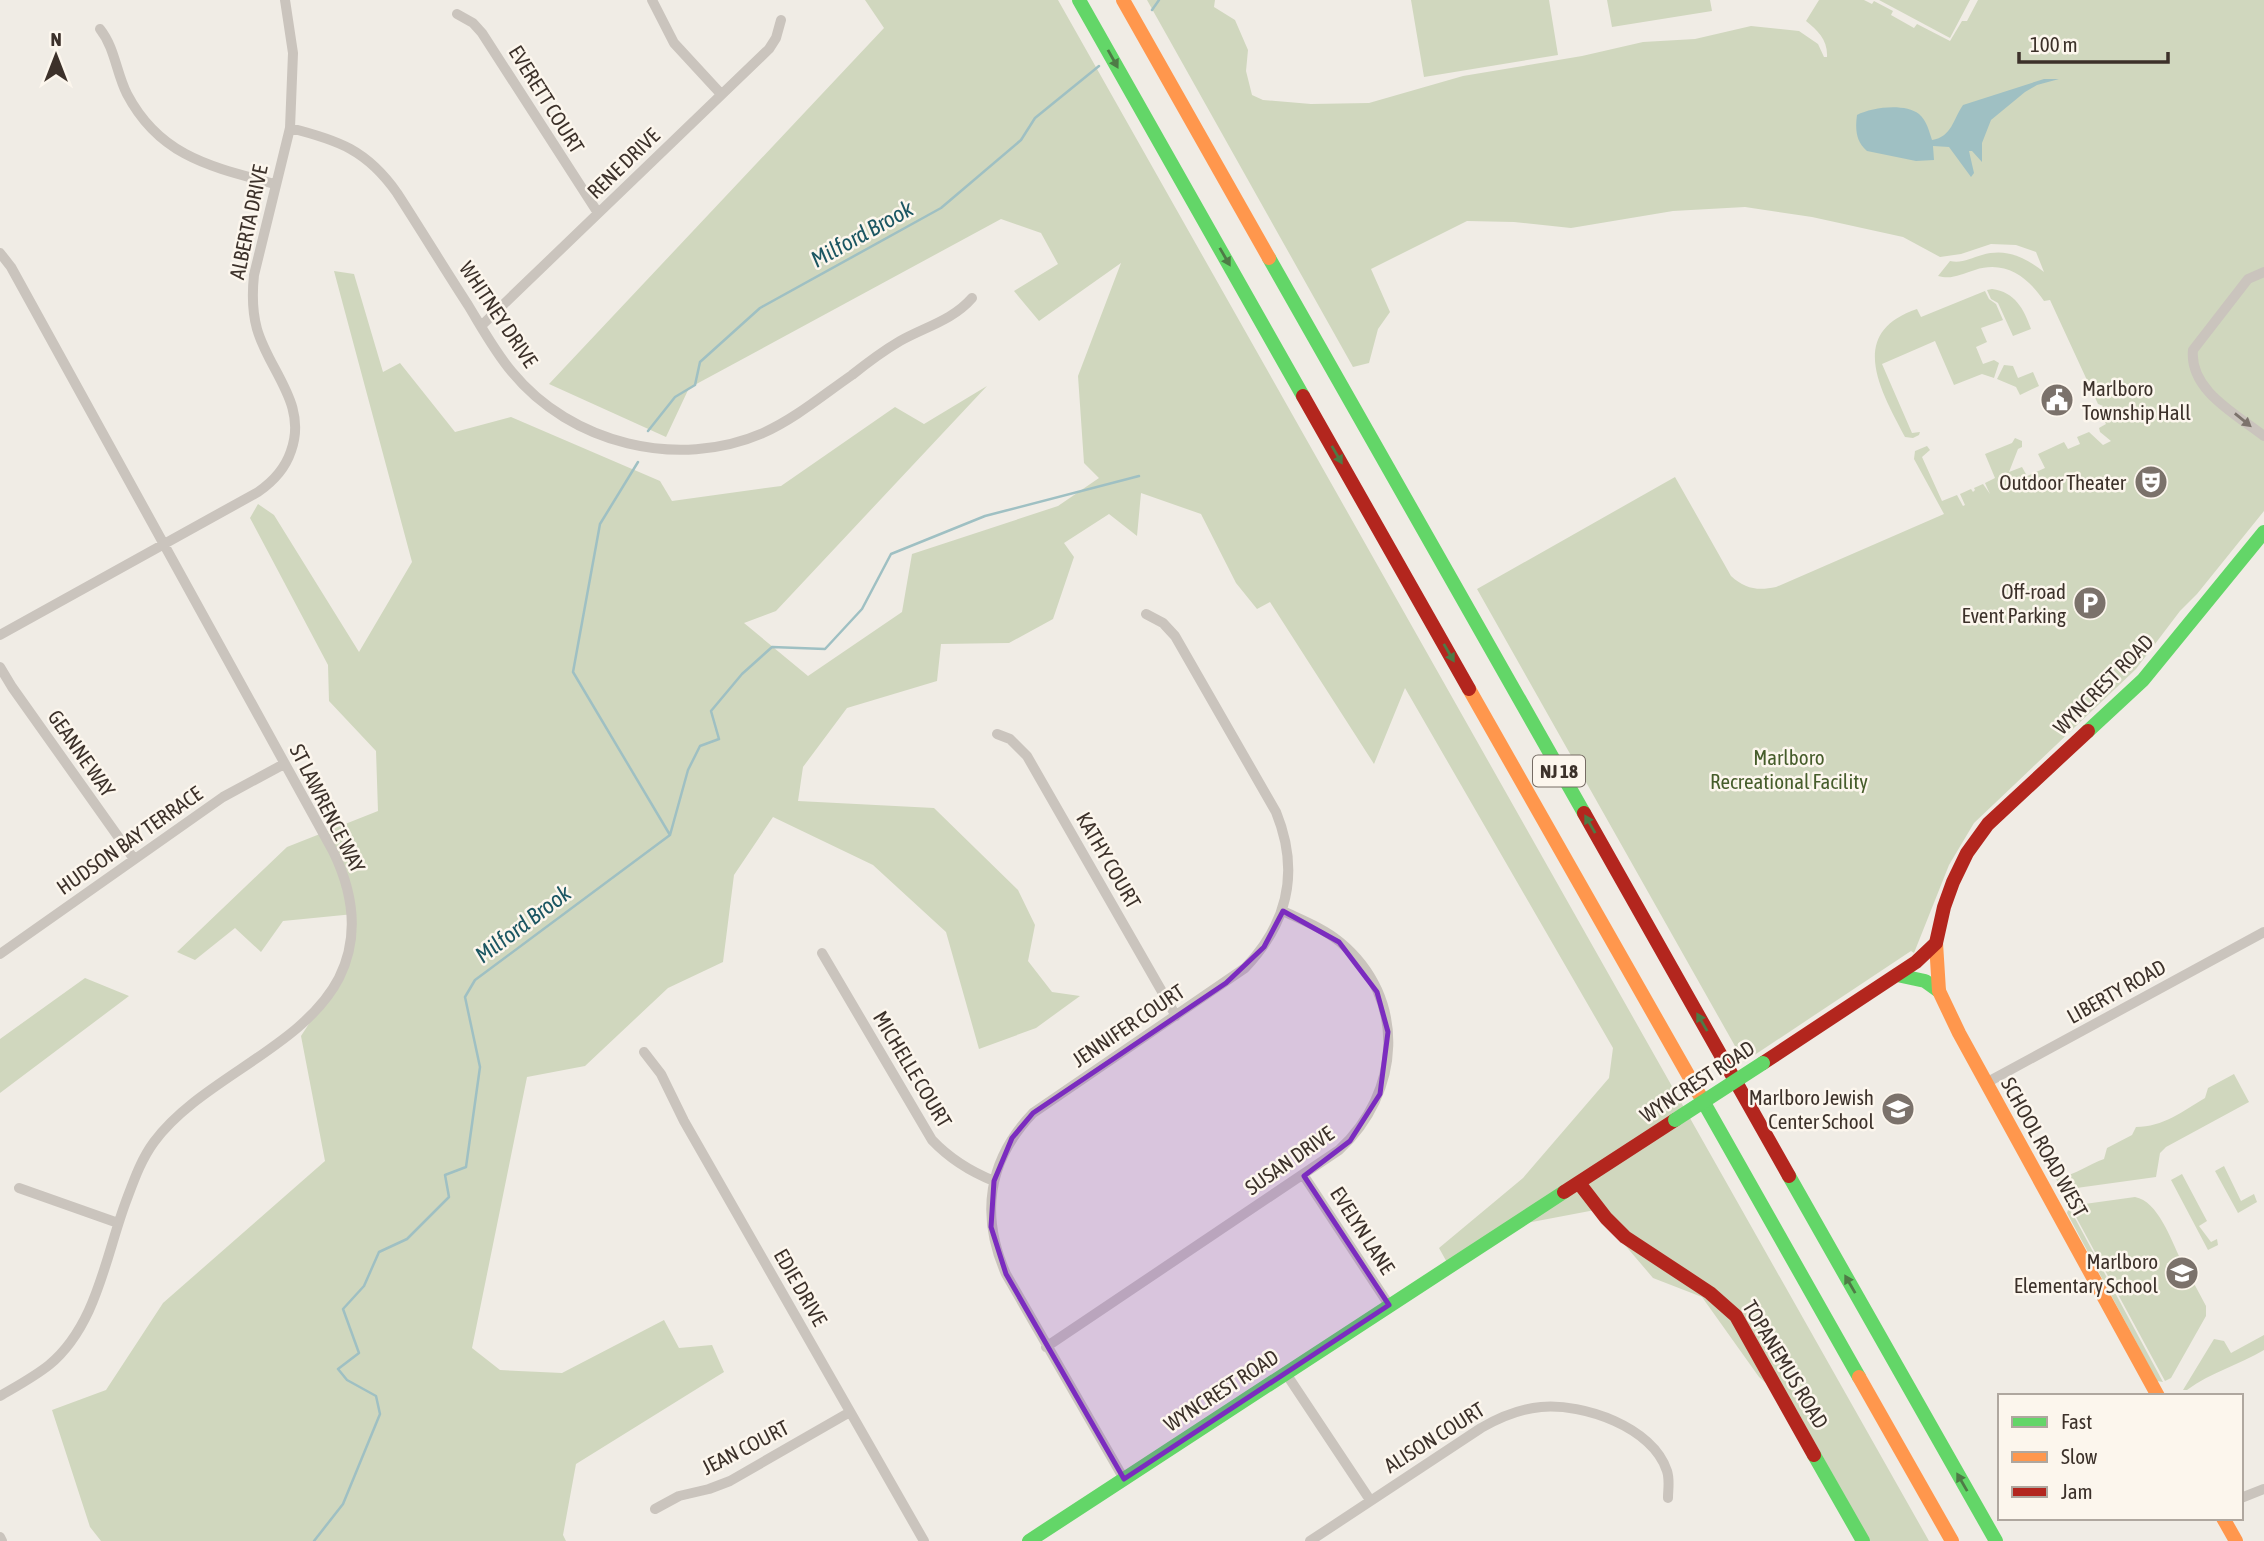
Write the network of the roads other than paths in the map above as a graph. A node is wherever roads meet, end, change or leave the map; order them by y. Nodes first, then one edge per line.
1 (285, 0) edge
2 (652, 0) edge
3 (1079, 0) edge
4 (1123, 0) edge
5 (457, 14) dead end
6 (781, 20) dead end
7 (100, 29) dead end
8 (721, 94) junction
9 (290, 128) junction
10 (275, 184) junction
11 (598, 213) junction
12 (0, 253) edge
13 (2264, 272) edge
14 (972, 298) dead end
15 (481, 326) junction
16 (2264, 436) edge
17 (2264, 532) edge
18 (164, 545) junction
19 (1146, 614) dead end
20 (0, 635) edge
21 (0, 667) edge
22 (997, 734) dead end
23 (284, 764) junction
24 (134, 859) junction
25 (1283, 911) junction
26 (2264, 932) edge
27 (1936, 943) junction
28 (822, 953) dead end
29 (0, 954) edge
30 (1897, 975) junction
31 (1939, 991) junction
32 (1176, 1016) junction
33 (644, 1052) dead end
34 (1986, 1083) junction
35 (1304, 1176) junction
36 (994, 1181) junction
37 (1579, 1182) junction
38 (19, 1188) dead end
39 (118, 1223) junction
40 (1389, 1305) junction
41 (1046, 1347) junction
42 (1285, 1373) junction
43 (2157, 1394) edge
44 (0, 1396) edge
45 (850, 1412) junction
46 (1124, 1479) junction
47 (2264, 1489) edge
48 (1668, 1497) dead end
49 (2243, 1497) edge
50 (1370, 1500) junction
51 (655, 1509) dead end
52 (2224, 1520) edge
53 (924, 1541) edge
54 (1029, 1541) edge
55 (1310, 1541) edge
56 (1863, 1541) edge
57 (1952, 1541) edge
58 (1996, 1541) edge
59 (2236, 1541) edge

1 - 9 street, ALBERTA DRIVE
2 - 8 street
3 -> 57 main road, NJ 18
58 -> 4 main road, NJ 18
5 - 11 street, EVERETT COURT
6 - 8 street, RENE DRIVE
7 - 10 street
8 - 11 street, RENE DRIVE
9 - 10 street, ALBERTA DRIVE
9 - 15 street, WHITNEY DRIVE
10 - 18 street, ALBERTA DRIVE
11 - 15 street, RENE DRIVE
12 - 18 street, ST LAWRENCE WAY
13 -> 16 street
14 - 15 street, WHITNEY DRIVE
17 - 27 main road, WYNCREST ROAD
18 - 20 street, ALBERTA DRIVE
18 - 23 street, ST LAWRENCE WAY
19 - 25 street, JENNIFER COURT
21 - 24 street, GEANNE WAY
22 - 32 street, KATHY COURT
23 - 24 street, HUDSON BAY TERRACE
23 - 39 street, ST LAWRENCE WAY
24 - 29 street, HUDSON BAY TERRACE
25 - 32 street, JENNIFER COURT
25 - 35 street, SUSAN DRIVE
26 - 34 street, LIBERTY ROAD
27 - 30 main road, WYNCREST ROAD
27 - 31 main road, SCHOOL ROAD WEST
28 - 36 street, MICHELLE COURT
30 - 31 main road
30 - 37 main road, WYNCREST ROAD, bridge
31 - 34 main road, SCHOOL ROAD WEST
32 - 36 street, JENNIFER COURT
33 - 45 street, EDIE DRIVE
34 - 43 main road, SCHOOL ROAD WEST
35 - 40 street, EVELYN LANE
35 - 41 street, SUSAN DRIVE
36 - 41 street, JENNIFER COURT
37 - 40 main road, WYNCREST ROAD
37 - 56 main road, TOPANEMUS ROAD
38 - 39 street
39 - 44 street, ST LAWRENCE WAY
40 - 42 main road, WYNCREST ROAD
41 - 46 street, JENNIFER COURT
42 - 46 main road, WYNCREST ROAD
42 - 50 street
45 - 51 street, JEAN COURT
45 - 53 street, EDIE DRIVE
46 - 54 main road, WYNCREST ROAD
47 - 49 street
48 - 50 street, ALISON COURT
50 - 55 street, ALISON COURT
52 - 59 main road

